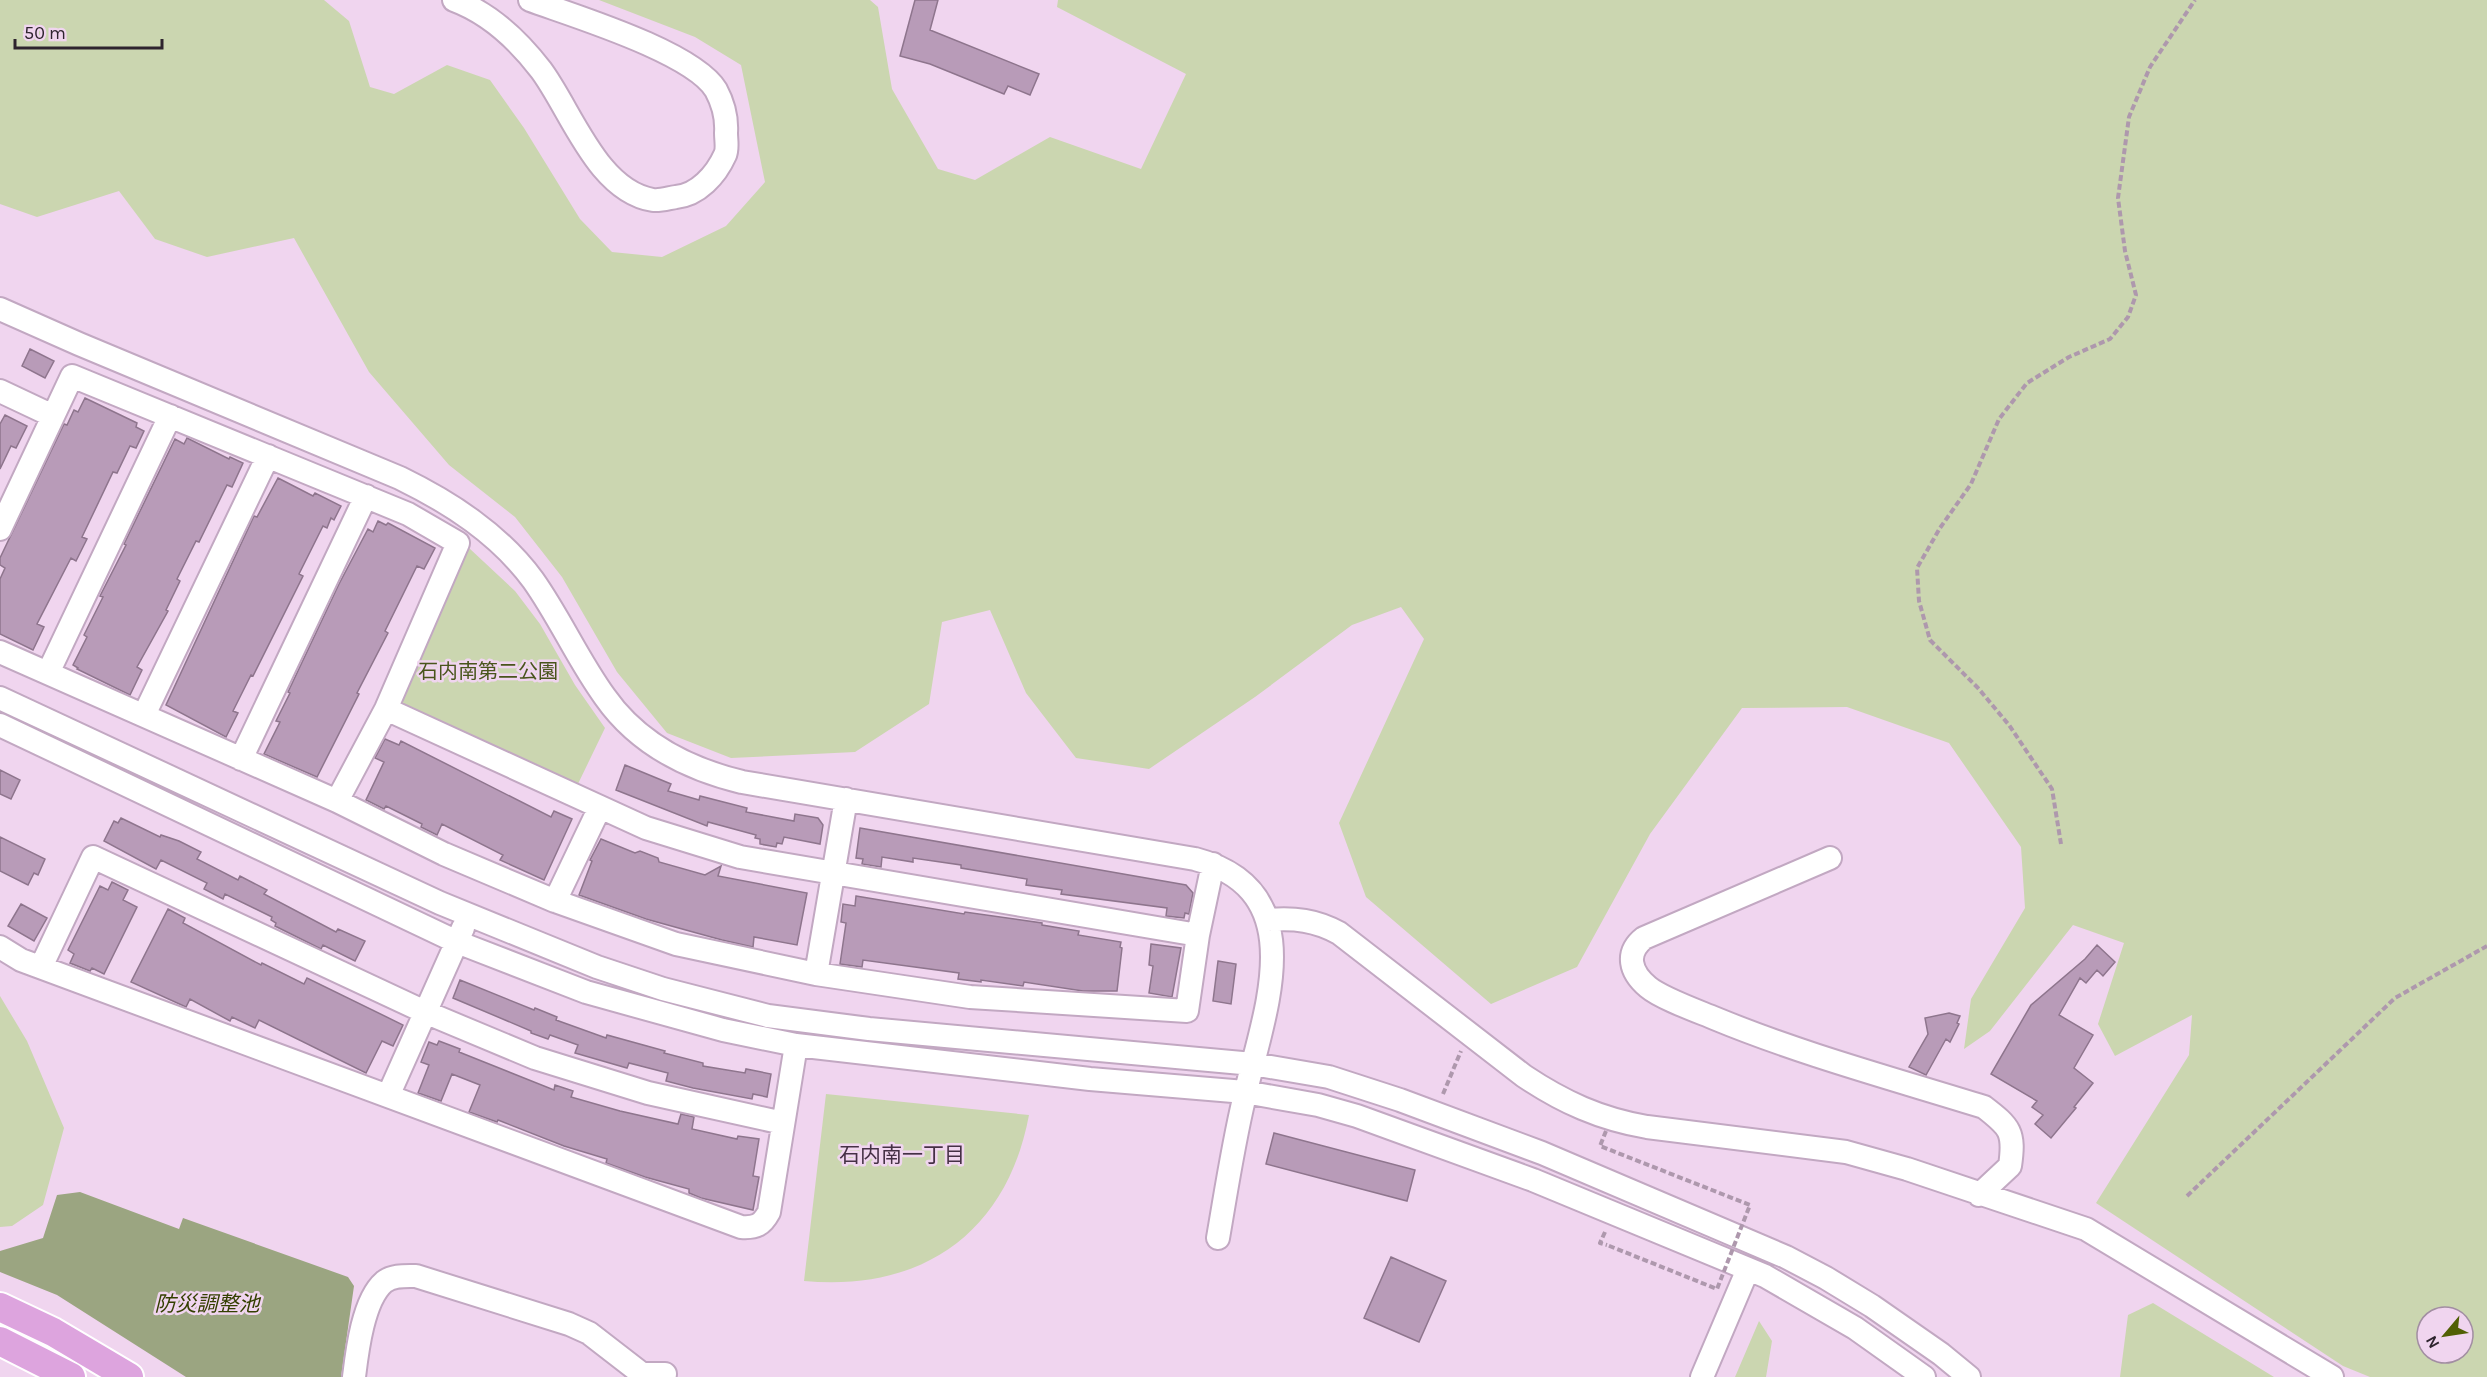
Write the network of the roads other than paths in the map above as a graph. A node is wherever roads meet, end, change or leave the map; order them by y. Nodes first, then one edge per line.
1 (453, 0) edge
2 (530, 0) edge
3 (0, 309) edge
4 (0, 391) edge
5 (53, 416) junction
6 (170, 416) junction
7 (268, 456) junction
8 (366, 496) junction
9 (0, 529) edge
10 (0, 652) edge
11 (48, 673) junction
12 (0, 698) edge
13 (386, 709) junction
14 (144, 715) junction
15 (0, 725) edge
16 (241, 759) junction
17 (846, 800) junction
18 (338, 801) junction
19 (600, 807) junction
20 (1830, 858) dead end
21 (1213, 864) junction
22 (833, 872) junction
23 (555, 901) junction
24 (469, 915) junction
25 (1268, 920) junction
26 (1198, 935) junction
27 (457, 942) junction
28 (0, 947) edge
29 (41, 967) junction
30 (816, 974) junction
31 (425, 1012) junction
32 (796, 1045) junction
33 (1252, 1064) junction
34 (1245, 1092) junction
35 (388, 1096) junction
36 (783, 1123) junction
37 (1979, 1195) junction
38 (1218, 1238) dead end
39 (1748, 1269) junction
40 (0, 1307) edge
41 (0, 1341) edge
42 (665, 1374) dead end
43 (71, 1377) edge
44 (129, 1377) edge
45 (354, 1377) edge
46 (1702, 1377) edge
47 (1924, 1377) edge
48 (1969, 1377) edge
49 (2332, 1377) edge

1 - 2 street
3 - 17 street
4 - 5 street
5 - 6 street
5 - 9 street
6 - 7 street
6 - 11 street
7 - 8 street
7 - 14 street
8 - 13 street
8 - 16 street
10 - 11 street
11 - 14 street
12 - 24 street
13 - 18 street
13 - 19 street
14 - 16 street
15 - 27 street
16 - 18 street
17 - 21 street
17 - 22 street
18 - 23 street
19 - 22 street
19 - 23 street
20 - 37 street
21 - 25 street
21 - 26 street
22 - 26 street
22 - 30 street
23 - 30 street
24 - 27 street
24 - 33 street
25 - 33 street
25 - 37 street
26 - 30 street
27 - 31 street
27 - 32 street
28 - 29 street
29 - 31 street
29 - 35 street
31 - 35 street
31 - 36 street
32 - 34 street
32 - 36 street
33 - 34 street
33 - 48 street
34 - 38 street
34 - 39 street
35 - 36 street
37 - 49 street
39 - 46 street
39 - 47 street
40 - 44 main road
41 - 43 main road
42 - 45 street

